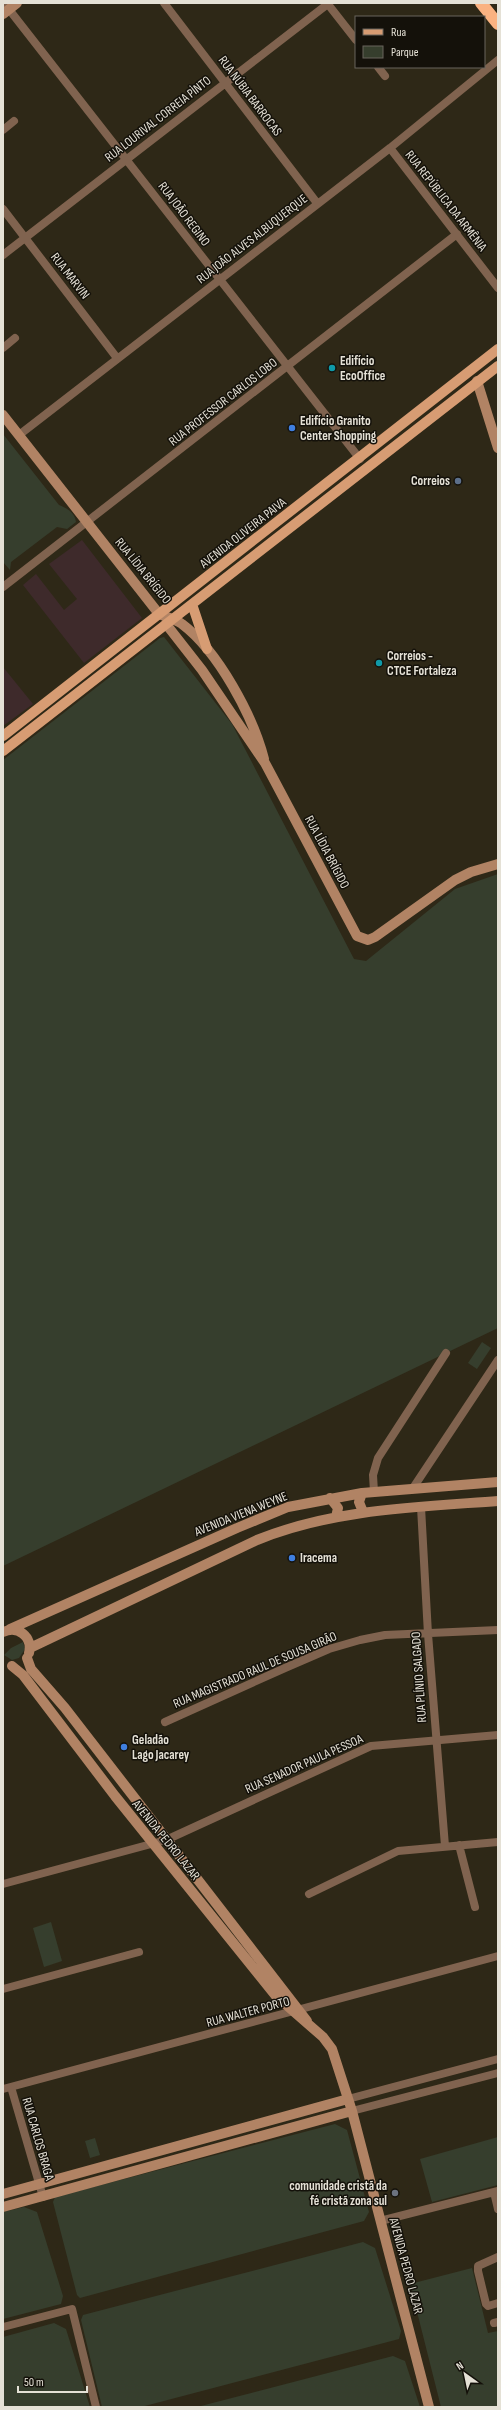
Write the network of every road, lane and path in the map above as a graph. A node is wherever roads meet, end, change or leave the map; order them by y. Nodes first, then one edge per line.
1 (164, 3) edge
2 (328, 3) edge
3 (481, 3) edge
4 (8, 7) edge
5 (498, 24) edge
6 (355, 39) edge
7 (498, 60) edge
8 (379, 68) edge
9 (385, 76) dead end
10 (225, 82) junction
11 (14, 121) dead end
12 (3, 130) edge
13 (390, 148) junction
14 (127, 159) junction
15 (318, 203) junction
16 (3, 209) edge
17 (457, 234) junction
18 (25, 238) junction
19 (3, 256) edge
20 (220, 281) junction
21 (498, 288) edge
22 (15, 338) dead end
23 (3, 348) edge
24 (498, 349) edge
25 (118, 358) junction
26 (288, 366) junction
27 (498, 366) edge
28 (477, 381) junction
29 (3, 415) edge
30 (19, 435) junction
31 (498, 448) edge
32 (360, 459) junction
33 (87, 522) junction
34 (3, 587) edge
35 (192, 604) junction
36 (159, 614) junction
37 (169, 622) junction
38 (207, 649) junction
39 (218, 662) junction
40 (202, 670) junction
41 (3, 736) edge
42 (3, 752) edge
43 (265, 763) junction
44 (498, 864) edge
45 (446, 1353) dead end
46 (498, 1360) edge
47 (498, 1482) edge
48 (413, 1488) junction
49 (374, 1492) junction
50 (362, 1493) junction
51 (330, 1498) junction
52 (498, 1501) edge
53 (421, 1506) junction
54 (363, 1512) junction
55 (336, 1517) junction
56 (498, 1630) edge
57 (6, 1631) edge
58 (428, 1634) junction
59 (30, 1648) junction
60 (27, 1658) junction
61 (6, 1665) edge
62 (165, 1722) dead end
63 (498, 1735) edge
64 (436, 1741) junction
65 (104, 1760) junction
66 (93, 1768) junction
67 (166, 1840) junction
68 (498, 1842) edge
69 (152, 1844) junction
70 (459, 1845) junction
71 (445, 1846) junction
72 (3, 1884) edge
73 (309, 1894) dead end
74 (215, 1903) junction
75 (475, 1907) dead end
76 (206, 1910) junction
77 (139, 1952) dead end
78 (498, 1956) edge
79 (3, 1989) edge
80 (296, 2011) junction
81 (498, 2059) edge
82 (465, 2068) junction
83 (498, 2073) edge
84 (468, 2080) junction
85 (7, 2088) edge
86 (348, 2099) junction
87 (352, 2111) junction
88 (247, 2127) junction
89 (250, 2139) junction
90 (122, 2162) junction
91 (125, 2174) junction
92 (39, 2185) junction
93 (496, 2191) edge
94 (3, 2194) edge
95 (42, 2197) junction
96 (3, 2207) edge
97 (498, 2209) edge
98 (380, 2221) junction
99 (498, 2257) edge
100 (498, 2303) edge
101 (3, 2327) edge
102 (96, 2407) edge
103 (429, 2407) edge

1 - 10 street, RUA NÚBIA BARROCAS
2 - 6 street
2 - 10 street, RUA LOURIVAL CORREIA PÌNTO
3 - 5 highway
4 - 14 street, RUA JOÃO REGINO
7 - 13 street, RUA JOÃO ALVES ALBUQUERQUE
8 - 9 street
10 - 14 street, RUA LOURIVAL CORREIA PÌNTO
10 - 15 street, RUA NÚBIA BARROCAS
11 - 12 street
13 - 15 street, RUA JOÃO ALVES ALBUQUERQUE
13 - 17 street, RUA REPÚBLICA DA ARMÊNIA
14 - 18 street, RUA LOURIVAL CORREIA PÌNTO
14 - 20 street, RUA JOÃO REGINO
15 - 20 street, RUA JOÃO ALVES ALBUQUERQUE
16 - 18 street, RUA MARVIN
17 - 21 street, RUA REPÚBLICA DA ARMÊNIA
17 - 26 street, RUA PROFESSOR CARLOS LOBO
18 - 19 street, RUA LOURIVAL CORREIA PÌNTO
18 - 25 street, RUA MARVIN
20 - 25 street, RUA JOÃO ALVES ALBUQUERQUE
20 - 26 street, RUA JOÃO REGINO
22 - 23 street
24 - 32 main road, AVENIDA OLIVEIRA PAIVA
25 - 30 street, RUA JOÃO ALVES ALBUQUERQUE
26 - 32 street, RUA JOÃO REGINO
26 - 33 street, RUA PROFESSOR CARLOS LOBO
27 - 28 main road, AVENIDA OLIVEIRA PAIVA
28 - 31 street
28 - 35 main road, AVENIDA OLIVEIRA PAIVA
29 - 30 street, RUA LÍDIA BRÍGIDO
30 - 33 street, RUA LÍDIA BRÍGIDO
32 - 36 main road, AVENIDA OLIVEIRA PAIVA
33 - 34 street, RUA PROFESSOR CARLOS LOBO
33 - 36 street, RUA LÍDIA BRÍGIDO
35 - 37 main road, AVENIDA OLIVEIRA PAIVA
35 - 38 main road
36 - 37 street, RUA LÍDIA BRÍGIDO
36 - 41 main road, AVENIDA OLIVEIRA PAIVA
37 - 38 street, RUA LÍDIA BRÍGIDO
37 - 40 street, RUA LÍDIA BRÍGIDO
37 - 42 main road, AVENIDA OLIVEIRA PAIVA
38 - 39 street, RUA LÍDIA BRÍGIDO
39 - 40 street
39 - 43 street, RUA LÍDIA BRÍGIDO
40 - 43 street, RUA LÍDIA BRÍGIDO
43 - 44 street, RUA LÍDIA BRÍGIDO
45 - 49 street
46 - 48 street
47 - 48 street, AVENIDA VIENA WEYNE
48 - 49 street, AVENIDA VIENA WEYNE
49 - 50 street, AVENIDA VIENA WEYNE
50 - 51 street, AVENIDA VIENA WEYNE
50 - 54 street
51 - 55 street
51 - 57 street, AVENIDA VIENA WEYNE
52 - 53 street
53 - 54 street
53 - 58 street, RUA PLÍNIO SALGADO
54 - 55 street
55 - 59 street
56 - 58 street, RUA MAGISTRADO RAUL DE SOUSA GIRÃO
57 - 59 street
58 - 62 street, RUA MAGISTRADO RAUL DE SOUSA GIRÃO
58 - 64 street, RUA PLÍNIO SALGADO
59 - 60 street
60 - 61 street
60 - 65 street, AVENIDA PEDRO LAZAR
61 - 66 street, AVENIDA PEDRO LAZAR
63 - 64 street, RUA SENADOR PAULA PESSOA
64 - 67 street, RUA SENADOR PAULA PESSOA
64 - 71 street, RUA PLÍNIO SALGADO
65 - 66 street
65 - 67 street, AVENIDA PEDRO LAZAR
66 - 69 street, AVENIDA PEDRO LAZAR
67 - 69 street, RUA SENADOR PAULA PESSOA
67 - 74 street, AVENIDA PEDRO LAZAR
68 - 70 street
69 - 72 street, RUA SENADOR PAULA PESSOA
69 - 76 street, AVENIDA PEDRO LAZAR
70 - 71 street
70 - 75 street
71 - 73 street
74 - 76 street
74 - 80 street, AVENIDA PEDRO LAZAR
76 - 80 street, AVENIDA PEDRO LAZAR
77 - 79 street
78 - 80 street, RUA WALTER PORTO
80 - 85 street, RUA WALTER PORTO
80 - 86 street, AVENIDA PEDRO LAZAR
81 - 82 street
82 - 84 street
82 - 86 street
83 - 84 street
84 - 87 street
85 - 92 street, RUA CARLOS BRAGA
86 - 87 street, AVENIDA PEDRO LAZAR
86 - 88 street
87 - 89 street
87 - 98 street, AVENIDA PEDRO LAZAR
88 - 89 street
88 - 90 street
89 - 91 street
90 - 91 street
90 - 92 street
91 - 95 street
92 - 94 street
92 - 95 street, RUA CARLOS BRAGA
93 - 97 street
93 - 98 street
95 - 96 street
98 - 103 street, AVENIDA PEDRO LAZAR
99 - 100 street
101 - 102 street

